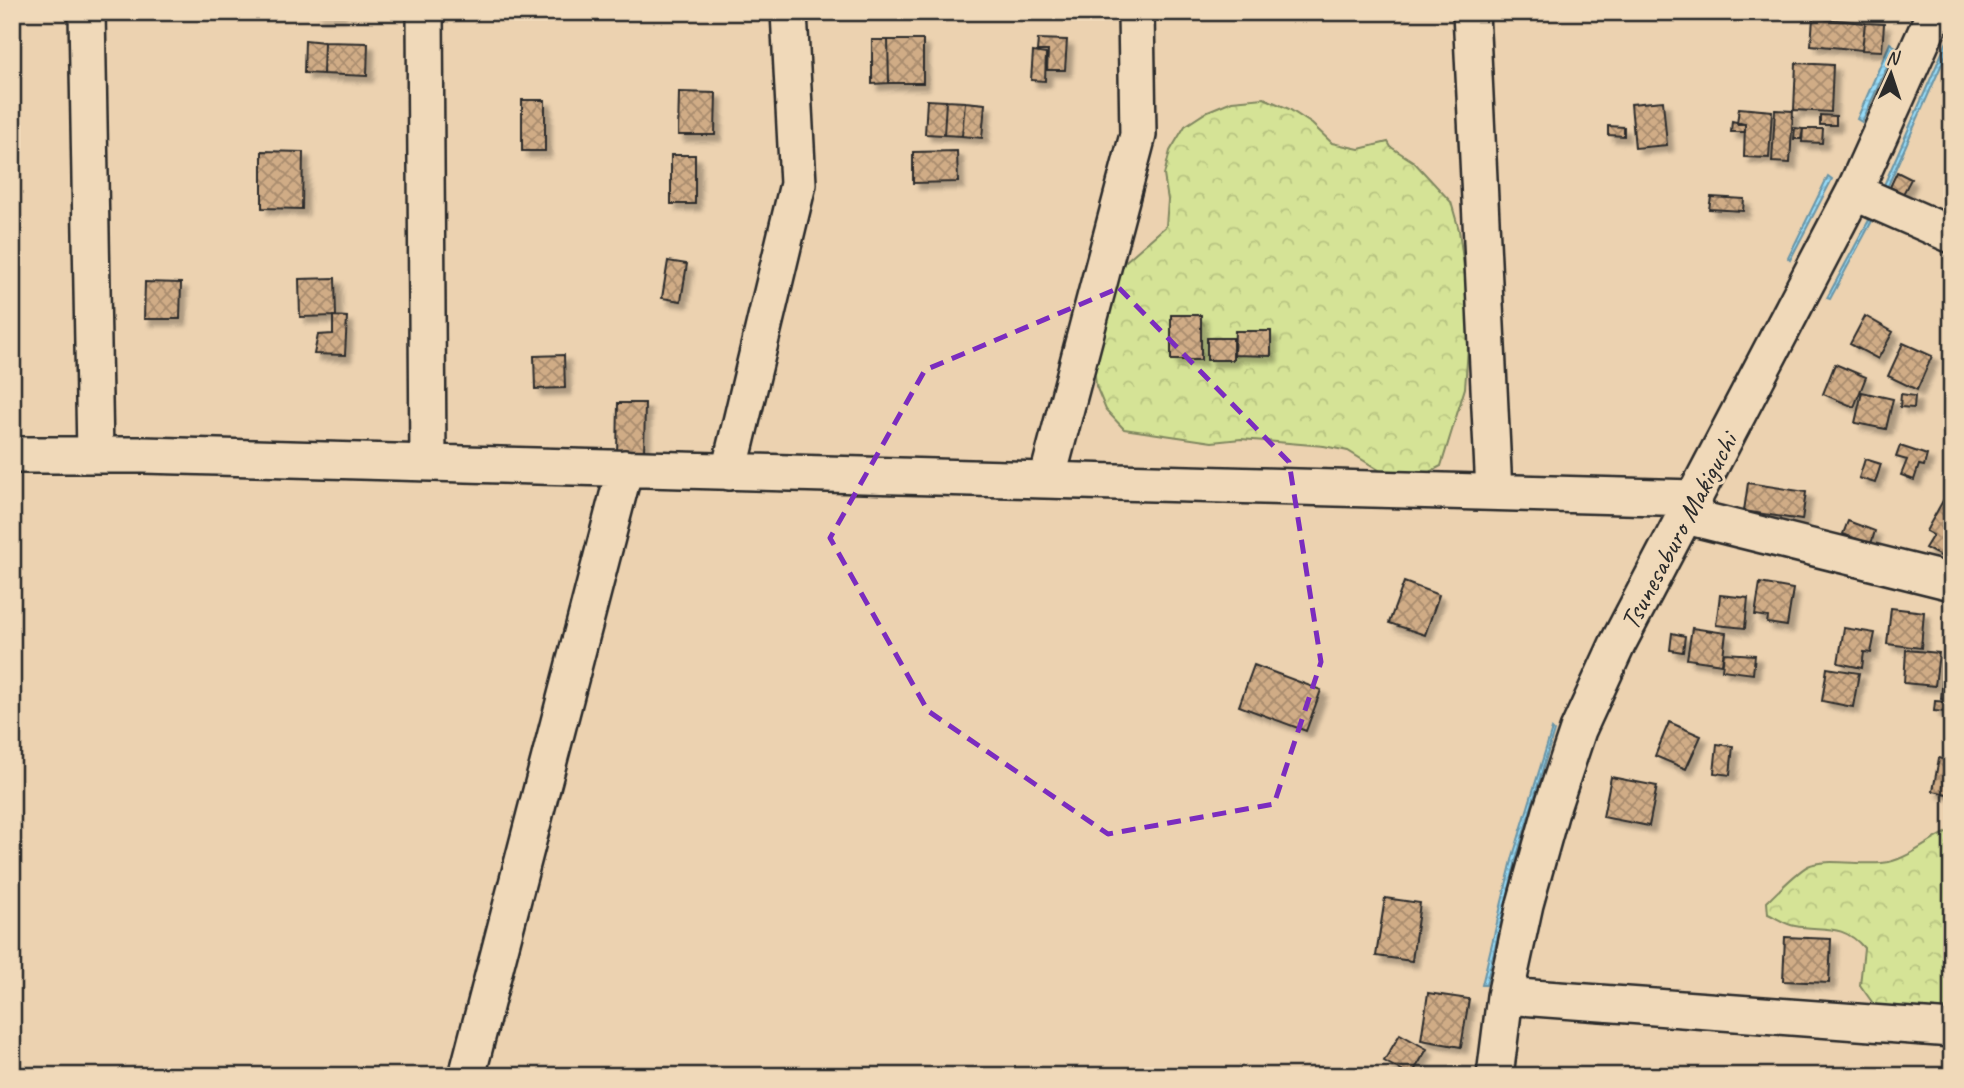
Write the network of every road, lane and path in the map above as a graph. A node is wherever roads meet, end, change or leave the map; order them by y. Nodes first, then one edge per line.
1 (87, 12) edge
2 (425, 12) edge
3 (789, 12) edge
4 (1136, 12) edge
5 (1471, 12) edge
6 (1935, 12) edge
7 (1854, 192) junction
8 (1952, 235) edge
9 (12, 455) edge
10 (95, 455) junction
11 (428, 463) junction
12 (625, 468) junction
13 (729, 471) junction
14 (1047, 480) junction
15 (1494, 492) junction
16 (1691, 507) junction
17 (1952, 582) edge
18 (1505, 996) junction
19 (1952, 1029) edge
20 (467, 1076) edge
21 (1495, 1076) edge

1 - 10 street
2 - 11 street
3 - 13 street
4 - 14 street
5 - 15 street
6 - 7 street, Tsunesaburo Makiguchi
7 - 8 street
7 - 16 street, Tsunesaburo Makiguchi
9 - 10 street
10 - 11 street
11 - 12 street
12 - 13 street
12 - 20 street
13 - 14 street
14 - 15 street
15 - 16 street
16 - 17 street
16 - 18 street, Tsunesaburo Makiguchi
18 - 19 street
18 - 21 street, Tsunesaburo Makiguchi

